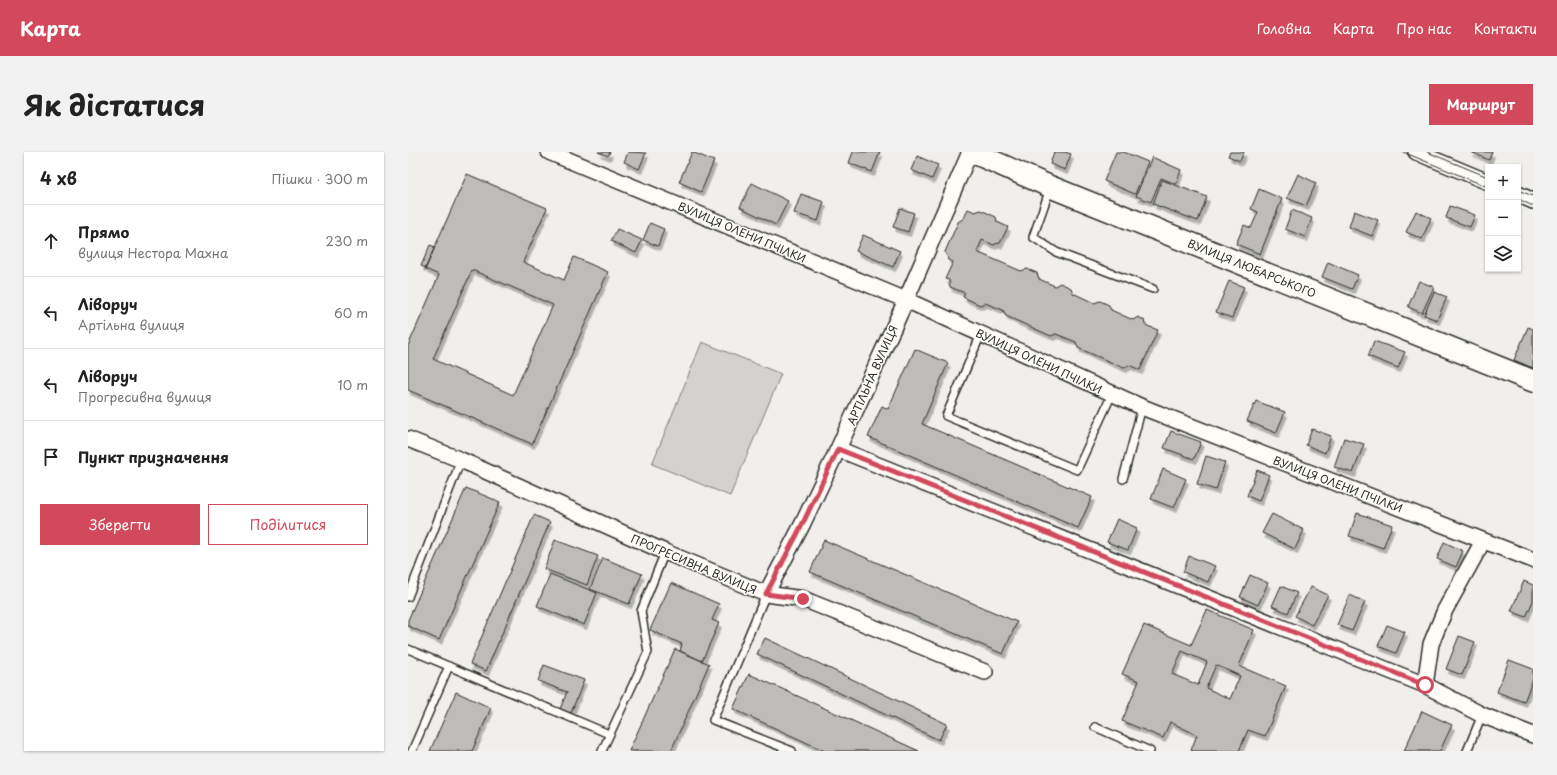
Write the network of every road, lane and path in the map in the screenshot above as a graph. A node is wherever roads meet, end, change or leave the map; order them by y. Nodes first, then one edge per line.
1 (549, 152) edge
2 (971, 152) edge
3 (1416, 152) edge
4 (1485, 181) edge
5 (1051, 187) junction
6 (1521, 195) edge
7 (1533, 201) edge
8 (1153, 289) dead end
9 (906, 300) junction
10 (981, 334) junction
11 (1533, 381) edge
12 (1112, 394) junction
13 (1142, 407) junction
14 (408, 439) edge
15 (838, 449) junction
16 (461, 460) junction
17 (1123, 479) dead end
18 (1483, 541) junction
19 (665, 552) junction
20 (1533, 560) edge
21 (766, 594) junction
22 (408, 597) edge
23 (408, 649) edge
24 (450, 666) junction
25 (985, 672) dead end
26 (1425, 685) junction
27 (1482, 715) junction
28 (1095, 727) dead end
29 (609, 734) junction
30 (1533, 735) edge
31 (412, 751) edge
32 (602, 751) edge
33 (792, 751) edge
34 (1150, 751) edge
35 (1467, 751) edge

1 - 9 street, ВУЛИЦЯ ОЛЕНИ ПЧІЛКИ
2 - 5 main road, ВУЛИЦЯ ЛЮБАРСЬКОГО
2 - 9 street, АРТІЛЬНА ВУЛИЦЯ
3 - 4 street
5 - 8 lane
5 - 11 main road, ВУЛИЦЯ ЛЮБАРСЬКОГО
6 - 7 street
9 - 10 street, ВУЛИЦЯ ОЛЕНИ ПЧІЛКИ
9 - 15 street, АРТІЛЬНА ВУЛИЦЯ
10 - 12 street, ВУЛИЦЯ ОЛЕНИ ПЧІЛКИ
10 - 12 lane
12 - 13 street, ВУЛИЦЯ ОЛЕНИ ПЧІЛКИ
13 - 17 lane
13 - 18 street, ВУЛИЦЯ ОЛЕНИ ПЧІЛКИ
14 - 16 street, ПРОГРЕСИВНА ВУЛИЦЯ
15 - 21 street, АРТІЛЬНА ВУЛИЦЯ
15 - 26 street
16 - 19 street, ПРОГРЕСИВНА ВУЛИЦЯ
16 - 22 lane
18 - 20 street, ВУЛИЦЯ ОЛЕНИ ПЧІЛКИ
18 - 26 street
19 - 21 street, ПРОГРЕСИВНА ВУЛИЦЯ
19 - 29 lane
21 - 25 street, ПРОГРЕСИВНА ВУЛИЦЯ
21 - 33 lane
23 - 24 lane
24 - 29 lane
24 - 31 lane
26 - 27 street
27 - 30 street
27 - 35 lane
28 - 34 lane
29 - 32 lane

